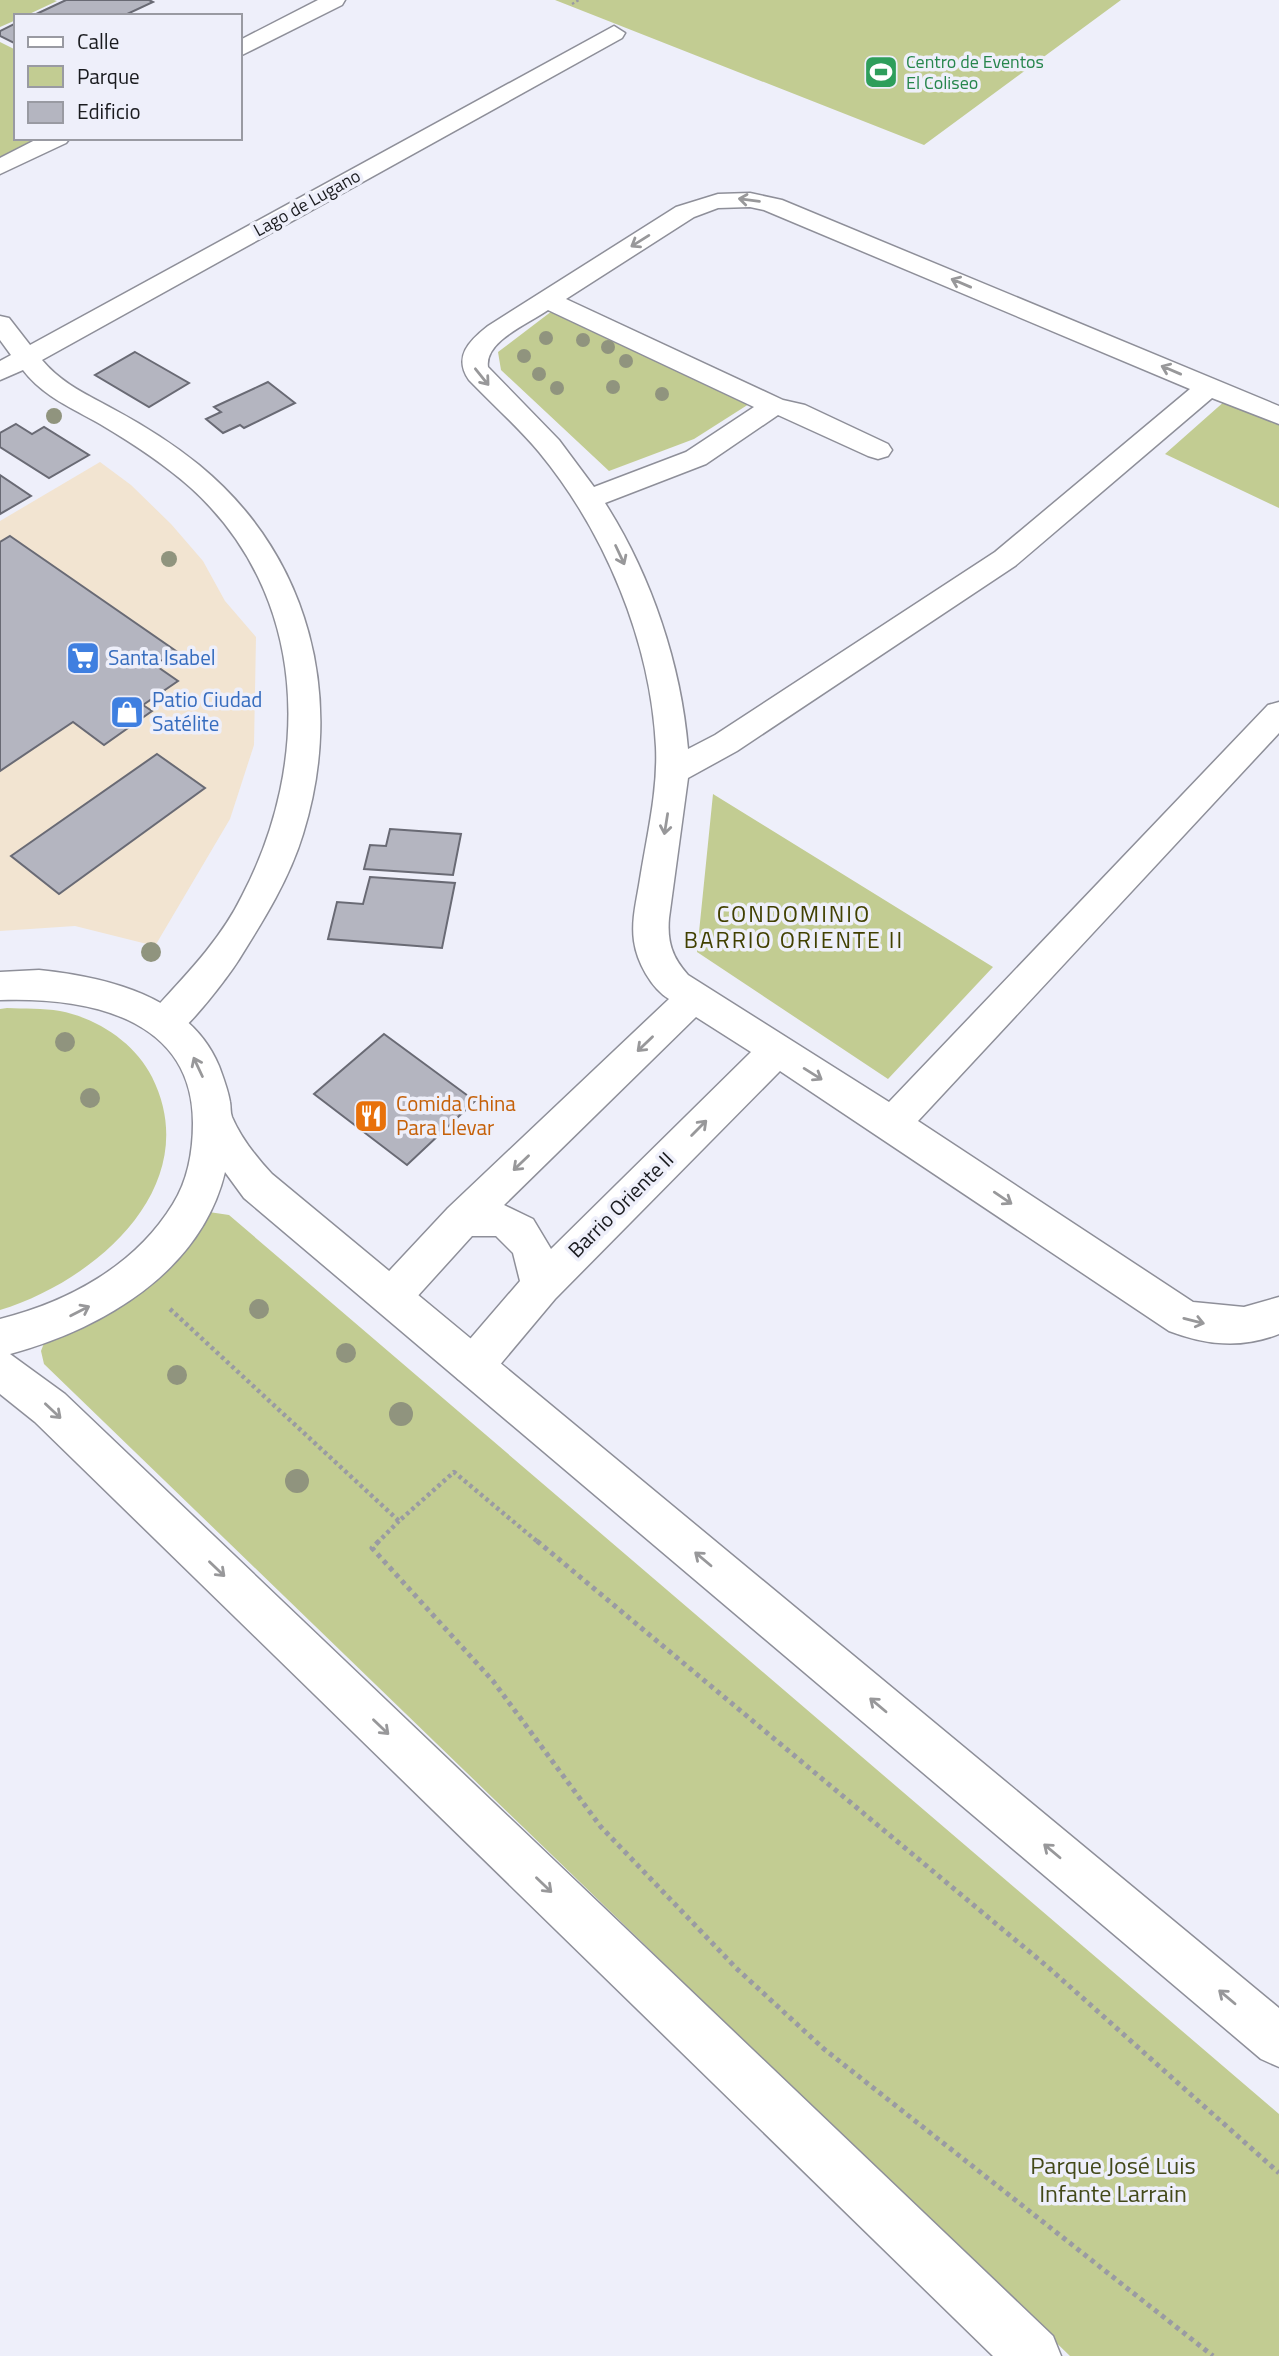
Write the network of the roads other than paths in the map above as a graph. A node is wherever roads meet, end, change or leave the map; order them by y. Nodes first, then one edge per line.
1 (334, 0) edge
2 (614, 33) dead end
3 (242, 48) edge
4 (54, 140) edge
5 (0, 167) edge
6 (547, 300) junction
7 (0, 324) edge
8 (27, 357) junction
9 (0, 372) edge
10 (1209, 386) junction
11 (774, 406) junction
12 (1279, 416) edge
13 (878, 450) dead end
14 (589, 499) junction
15 (1279, 713) edge
16 (672, 772) junction
17 (0, 986) edge
18 (694, 997) junction
19 (164, 1023) junction
20 (776, 1051) junction
21 (212, 1118) junction
22 (892, 1124) junction
23 (462, 1220) junction
24 (541, 1286) junction
25 (391, 1297) junction
26 (1279, 1315) edge
27 (0, 1338) edge
28 (473, 1366) junction
29 (0, 1369) edge
30 (1279, 2041) edge
31 (1033, 2356) edge

1 - 3 street
2 - 8 street, Lago de Lugano
4 - 5 street
10 -> 6 street
6 - 11 street
6 -> 14 street
7 - 8 street
8 - 9 street, Lago de Lugano
8 - 19 street
10 - 12 street
10 - 16 street
11 - 13 street
11 - 14 street
14 -> 16 street
15 - 22 street
16 -> 18 street
17 - 19 street
18 - 20 street
18 -> 23 street
21 -> 19 street
20 -> 22 street
24 -> 20 street, Barrio Oriente II
21 - 25 street
27 -> 21 street
22 -> 26 street
23 - 24 street
23 - 25 street
24 - 28 street, Barrio Oriente II
25 - 28 street
30 -> 28 street
29 -> 31 street

